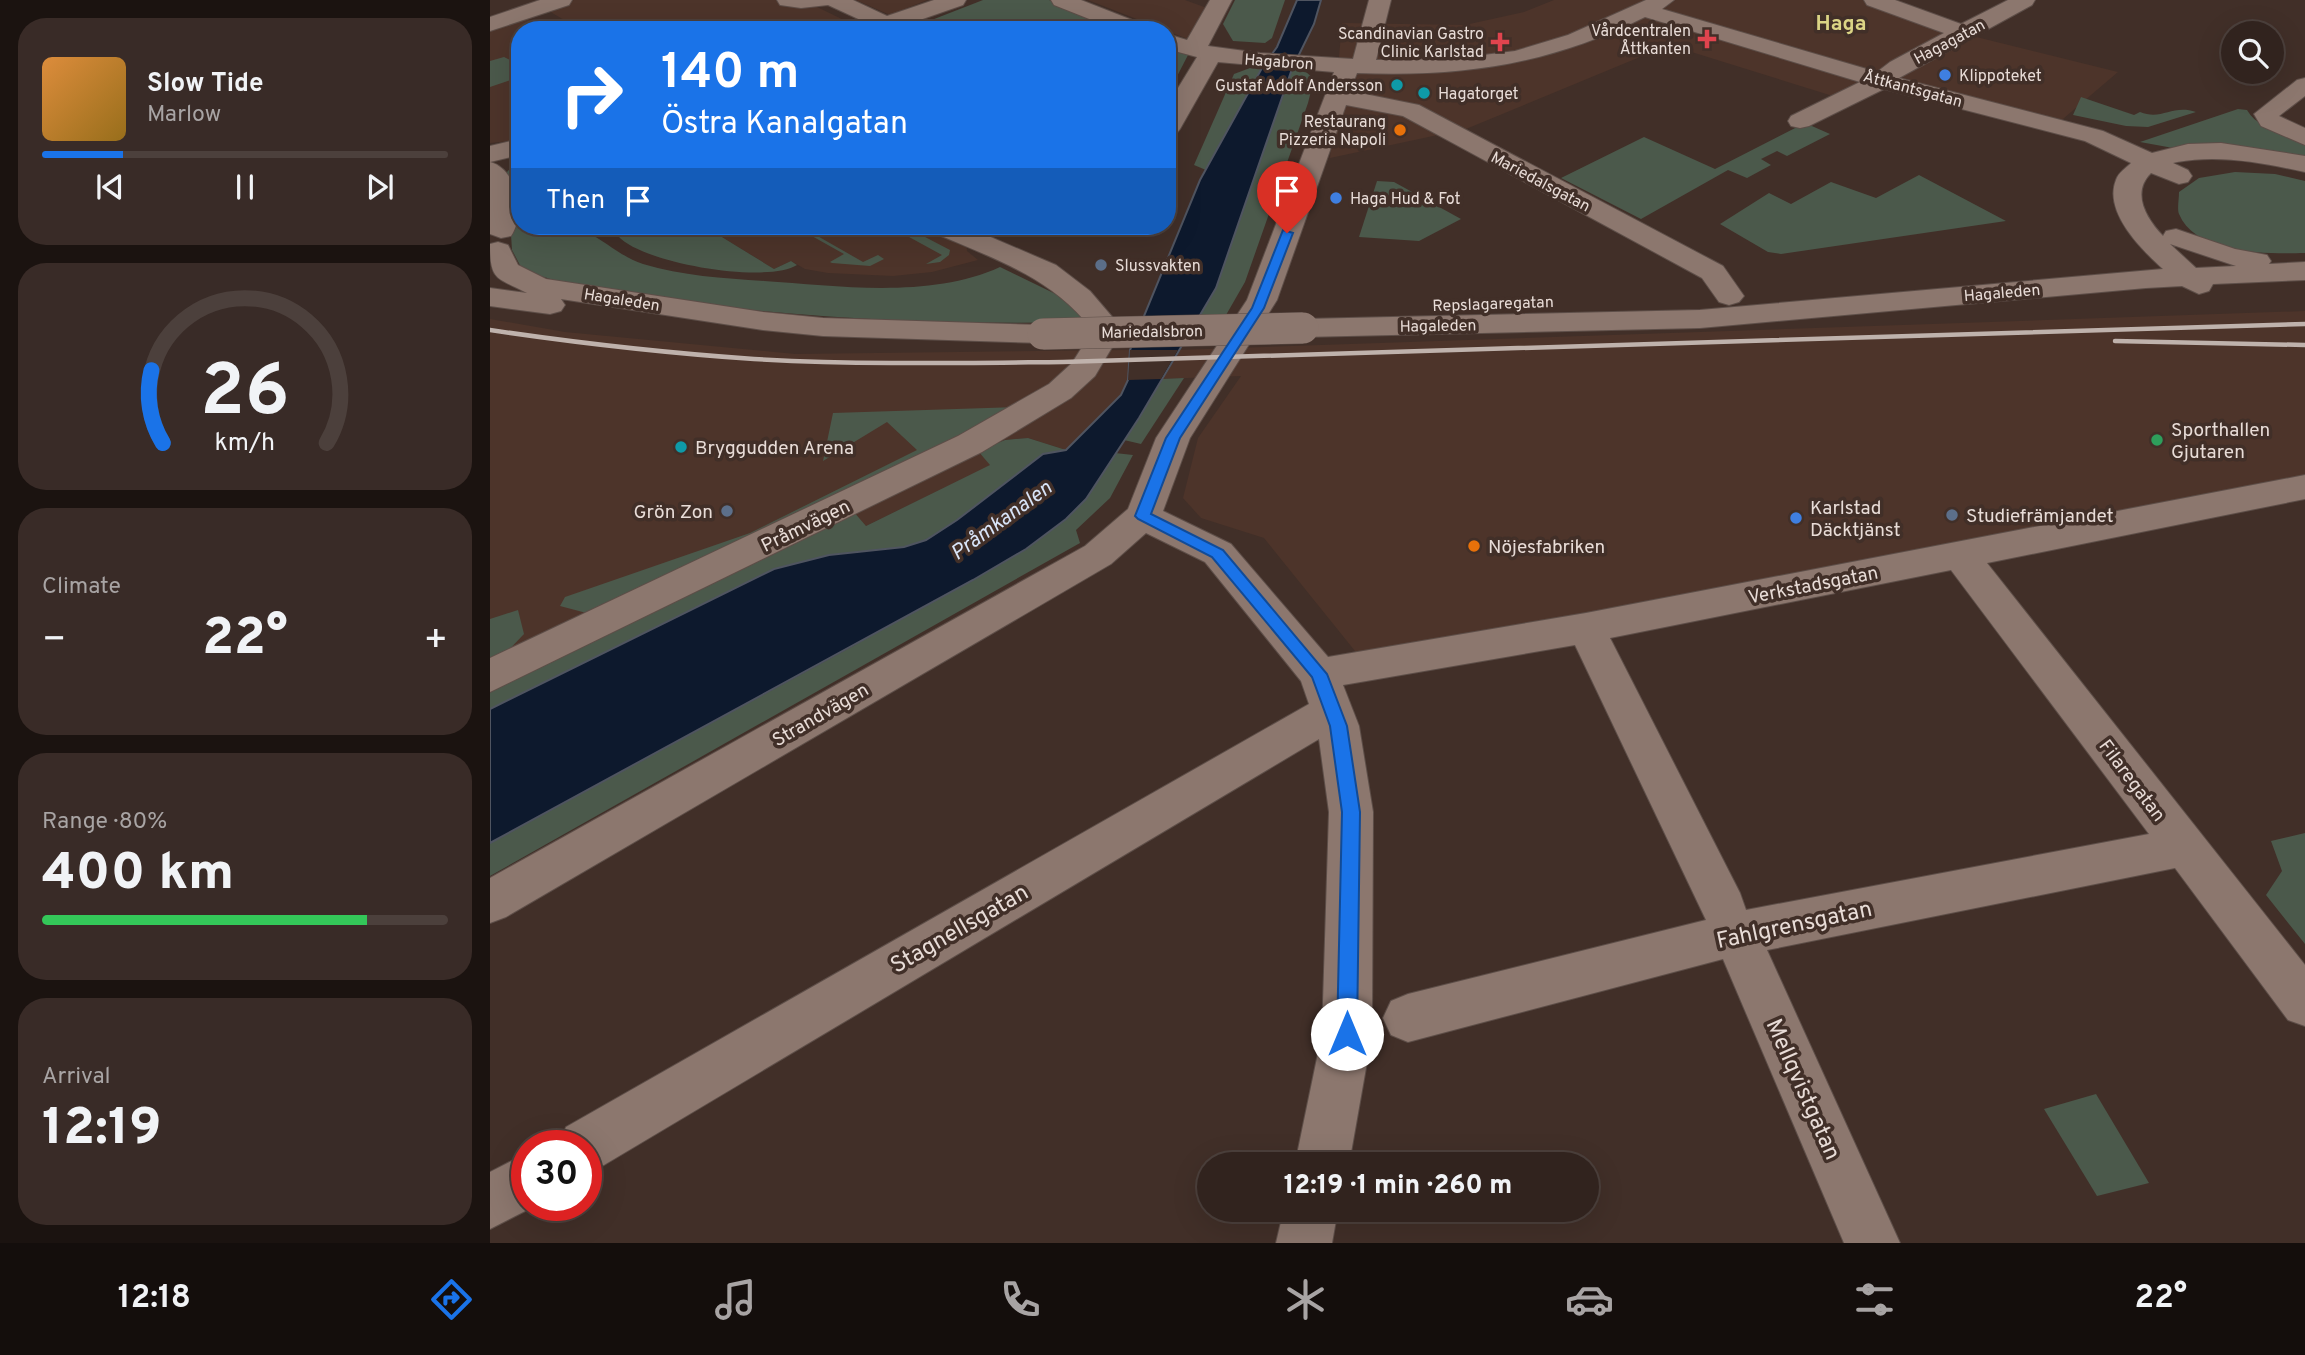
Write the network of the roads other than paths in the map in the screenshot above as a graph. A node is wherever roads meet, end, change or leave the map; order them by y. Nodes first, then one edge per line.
1 (561, 0) edge
2 (788, 0) edge
3 (821, 0) edge
4 (835, 0) edge
5 (955, 0) edge
6 (1062, 0) edge
7 (1221, 0) edge
8 (1380, 0) edge
9 (1875, 0) edge
10 (2024, 0) edge
11 (1653, 5) edge
12 (528, 11) junction
13 (547, 21) edge
14 (868, 21) edge
15 (894, 21) edge
16 (1114, 21) edge
17 (490, 24) edge
18 (1964, 33) junction
19 (1176, 44) edge
20 (1201, 53) junction
21 (1358, 62) junction
22 (1881, 81) junction
23 (2305, 85) edge
24 (1337, 96) junction
25 (1176, 112) edge
26 (1800, 121) dead end
27 (2305, 137) edge
28 (511, 149) edge
29 (490, 154) edge
30 (2150, 163) junction
31 (2305, 164) edge
32 (490, 170) edge
33 (2305, 177) edge
34 (2166, 193) junction
35 (964, 235) edge
36 (994, 235) edge
37 (495, 241) edge
38 (982, 242) junction
39 (2160, 256) junction
40 (2305, 260) edge
41 (2305, 271) edge
42 (2200, 281) junction
43 (2305, 282) edge
44 (1729, 296) joint
45 (490, 297) edge
46 (1258, 308) junction
47 (1700, 319) junction
48 (763, 321) junction
49 (1303, 328) joint
50 (1043, 334) joint
51 (2305, 487) edge
52 (1143, 516) junction
53 (1961, 556) junction
54 (1586, 628) junction
55 (490, 676) edge
56 (1326, 692) junction
57 (2184, 847) junction
58 (490, 902) edge
59 (1730, 921) junction
60 (2305, 1003) edge
61 (1408, 1018) dead end
62 (602, 1136) edge
63 (1324, 1152) edge
64 (511, 1190) edge
65 (490, 1202) edge
66 (1308, 1222) edge
67 (1304, 1243) edge
68 (1872, 1243) edge

1 - 12 street
2 - 3 street
4 - 14 street
5 - 15 street
6 - 16 street
7 - 20 street
8 - 21 street
9 - 18 street
10 - 18 street, Hagagatan
11 - 21 street, Hagabron
11 - 22 street, Åttkantsgatan
12 - 13 street
12 - 17 street
18 - 22 street, Hagagatan
19 - 20 street, Hagabron
20 - 21 street, Hagabron
20 - 25 street
21 - 24 street
22 - 26 street, Hagagatan
22 - 30 street, Åttkantsgatan
23 - 27 street
24 - 44 street, Mariedalsgatan
24 - 46 street
28 - 29 street
30 - 31 street
30 - 34 street, Åttkantsgatan
30 - 39 street
32 - 37 street
33 - 34 street
34 - 39 street
35 - 38 street
36 - 38 street
37 - 48 street, Hagaleden
38 - 55 street, Pråmvägen
39 - 40 street
39 - 42 street, Hagaleden
39 - 42 street
39 - 47 street, Hagaleden
41 - 42 street, Hagaleden
42 - 43 street, Hagaleden
42 - 47 street, Hagaleden
44 - 46 street, Repslagaregatan
45 - 48 street, Hagaleden
46 - 52 street
47 - 49 street, Hagaleden
48 - 50 street, Hagaleden
49 - 50 street, Mariedalsbron, bridge
51 - 53 street, Verkstadsgatan
52 - 56 street
52 - 58 street, Strandvägen
53 - 54 street, Verkstadsgatan
53 - 57 street, Filaregatan
54 - 56 street, Verkstadsgatan
54 - 59 street, Mellqvistgatan
56 - 62 street, Stagnellsgatan
56 - 63 street
57 - 59 street, Fahlgrensgatan
57 - 60 street, Filaregatan
59 - 61 street, Fahlgrensgatan
59 - 68 street, Mellqvistgatan
64 - 65 street
66 - 67 street

